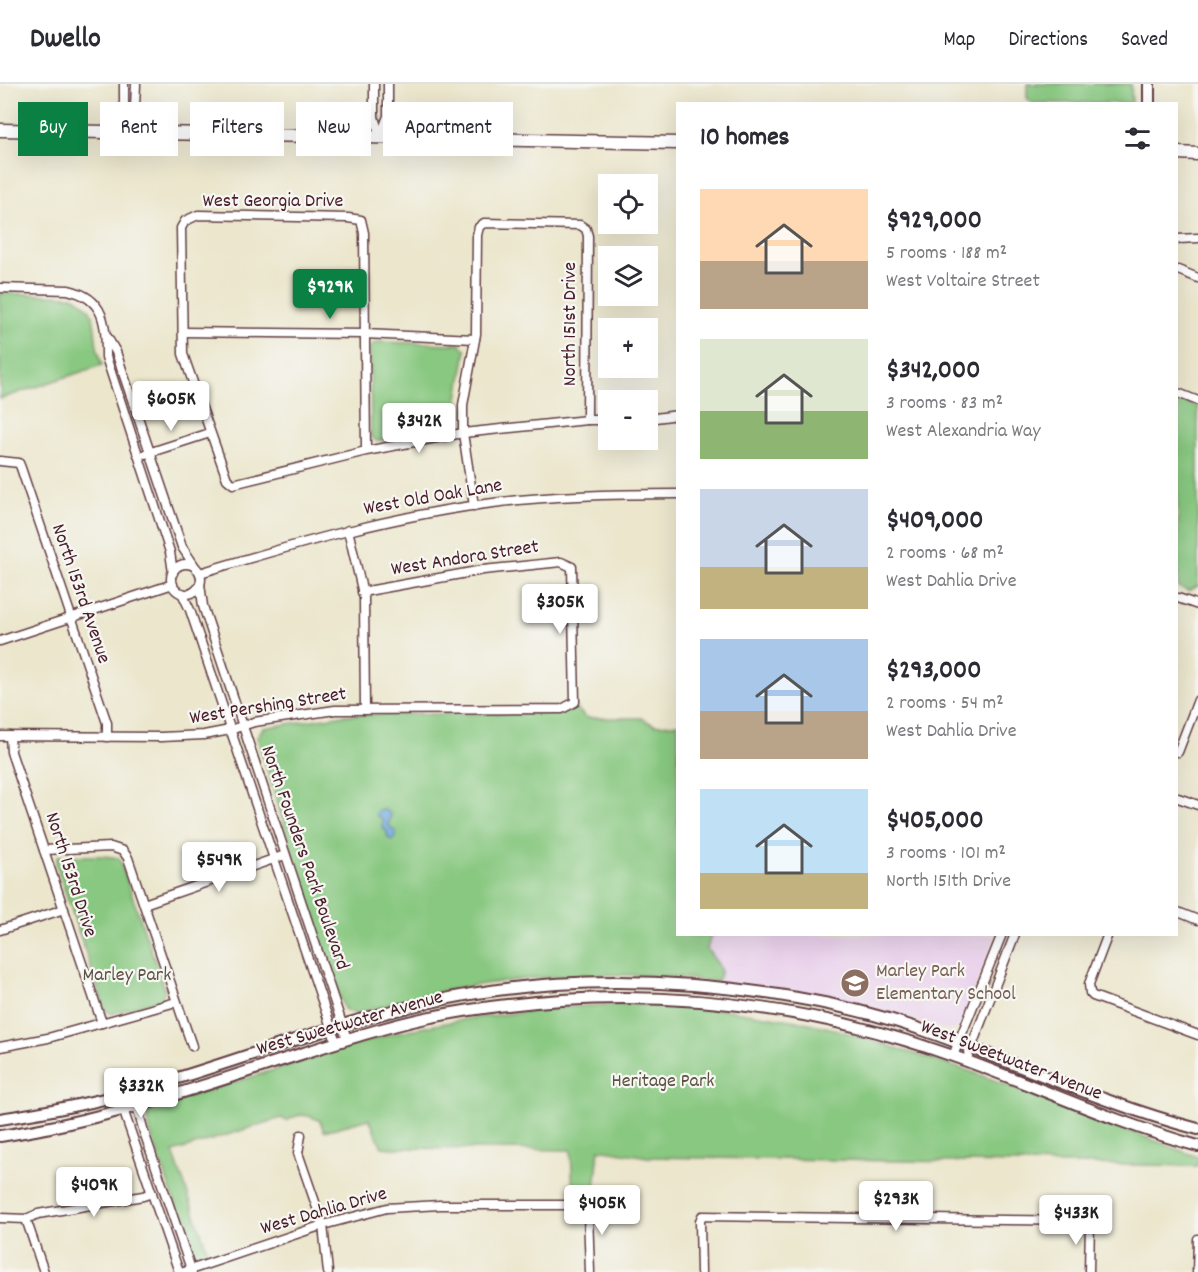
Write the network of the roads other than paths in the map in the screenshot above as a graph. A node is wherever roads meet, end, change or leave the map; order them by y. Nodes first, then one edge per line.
1 (124, 84) edge
2 (136, 84) edge
3 (374, 84) edge
4 (388, 84) edge
5 (1149, 84) edge
6 (124, 102) edge
7 (135, 102) edge
8 (1149, 102) edge
9 (0, 130) edge
10 (100, 132) edge
11 (178, 133) edge
12 (380, 138) junction
13 (676, 143) edge
14 (1178, 153) edge
15 (1198, 154) edge
16 (1198, 238) edge
17 (1178, 239) edge
18 (1178, 270) edge
19 (1198, 278) edge
20 (0, 288) edge
21 (183, 332) junction
22 (364, 334) junction
23 (106, 335) junction
24 (476, 339) junction
25 (1178, 393) edge
26 (1198, 401) edge
27 (676, 415) edge
28 (658, 417) edge
29 (587, 420) junction
30 (598, 420) edge
31 (463, 433) junction
32 (210, 434) junction
33 (366, 451) junction
34 (149, 453) junction
35 (139, 456) junction
36 (0, 461) edge
37 (676, 494) edge
38 (474, 506) junction
39 (348, 530) junction
40 (198, 570) junction
41 (173, 573) junction
42 (173, 584) junction
43 (200, 584) junction
44 (362, 592) junction
45 (182, 593) junction
46 (1178, 598) edge
47 (1198, 604) edge
48 (71, 618) junction
49 (0, 641) edge
50 (1198, 699) edge
51 (575, 702) joint
52 (365, 710) junction
53 (242, 726) junction
54 (230, 730) junction
55 (0, 736) edge
56 (10, 736) junction
57 (107, 737) junction
58 (1178, 752) edge
59 (1178, 798) edge
60 (1198, 805) edge
61 (44, 850) junction
62 (285, 855) junction
63 (273, 858) junction
64 (144, 904) junction
65 (63, 909) junction
66 (1178, 912) edge
67 (1198, 920) edge
68 (0, 930) edge
69 (1001, 936) edge
70 (1015, 936) edge
71 (1107, 936) edge
72 (177, 1002) junction
73 (102, 1023) junction
74 (337, 1026) junction
75 (1198, 1035) edge
76 (341, 1041) junction
77 (959, 1043) junction
78 (192, 1046) dead end
79 (0, 1047) edge
80 (971, 1048) junction
81 (953, 1056) junction
82 (966, 1061) junction
83 (133, 1092) junction
84 (120, 1095) junction
85 (136, 1106) junction
86 (124, 1110) junction
87 (0, 1119) edge
88 (1198, 1129) edge
89 (302, 1135) dead end
90 (0, 1136) edge
91 (1198, 1146) edge
92 (152, 1193) junction
93 (0, 1218) edge
94 (27, 1219) junction
95 (323, 1225) junction
96 (1198, 1239) edge
97 (189, 1271) edge
98 (44, 1272) edge
99 (179, 1272) edge
100 (328, 1272) edge
101 (590, 1272) edge
102 (701, 1272) edge
103 (1089, 1272) edge
104 (1197, 1272) edge

1 - 6 street
2 - 7 street
3 - 12 street
4 - 12 street
5 - 8 street
9 - 10 main road
11 - 12 main road
12 - 13 main road
14 - 15 main road
16 - 17 street
18 - 19 street
20 - 23 street
21 - 22 street
21 - 22 street, West Georgia Drive
21 - 32 street
22 - 24 street
22 - 33 street
23 - 34 street
23 - 35 street
24 - 29 street, North 151st Drive
24 - 31 street
25 - 26 street
27 - 28 street
29 - 30 street
29 - 31 street
31 - 33 street
31 - 38 street
32 - 33 street
32 - 34 street
34 - 35 street
34 - 40 street
35 - 41 street
36 - 48 street, North 153rd Avenue
37 - 38 street, West Old Oak Lane
38 - 39 street, West Old Oak Lane
39 - 40 street, West Old Oak Lane
39 - 44 street
40 - 41 street
40 - 43 street
41 - 42 street
42 - 45 street
42 - 48 street
43 - 45 street
43 - 53 street, North Founders Park Boulevard
44 - 51 street, West Andora Street
44 - 52 street
45 - 54 street, North Founders Park Boulevard
46 - 47 street
48 - 49 street
48 - 57 street, North 153rd Avenue
50 - 58 street
51 - 52 street, West Pershing Street
52 - 53 street, West Pershing Street
53 - 54 street, West Pershing Street
53 - 62 street, North Founders Park Boulevard
54 - 57 street, West Pershing Street
54 - 63 street, North Founders Park Boulevard
55 - 56 street, West Pershing Street
56 - 57 street, West Pershing Street
56 - 61 street, North 153rd Drive
59 - 60 street
61 - 64 street
61 - 65 street, North 153rd Drive
62 - 63 street
62 - 74 street, North Founders Park Boulevard
63 - 64 street
63 - 74 street, North Founders Park Boulevard
64 - 72 street
65 - 68 street
65 - 73 street, North 153rd Drive
66 - 67 street
69 - 77 street
70 - 80 street
71 - 75 street
72 - 73 street
72 - 78 street
73 - 79 street
74 - 76 street, North Founders Park Boulevard
74 - 77 street, West Sweetwater Avenue
74 - 83 street, West Sweetwater Avenue
76 - 81 street, West Sweetwater Avenue
76 - 85 street, West Sweetwater Avenue
77 - 80 street, West Sweetwater Avenue
77 - 81 street
80 - 82 street
80 - 88 street, West Sweetwater Avenue
81 - 82 street, West Sweetwater Avenue
82 - 91 street, West Sweetwater Avenue
83 - 84 street, West Sweetwater Avenue
83 - 85 street
84 - 86 street
84 - 87 street, West Sweetwater Avenue
85 - 86 street, West Sweetwater Avenue
85 - 97 street
86 - 90 street, West Sweetwater Avenue
86 - 92 street
89 - 95 street
92 - 94 street
92 - 99 street
93 - 94 street
94 - 98 street
95 - 97 street, West Dahlia Drive
95 - 100 street
95 - 101 street, West Dahlia Drive
96 - 104 street
102 - 103 street

